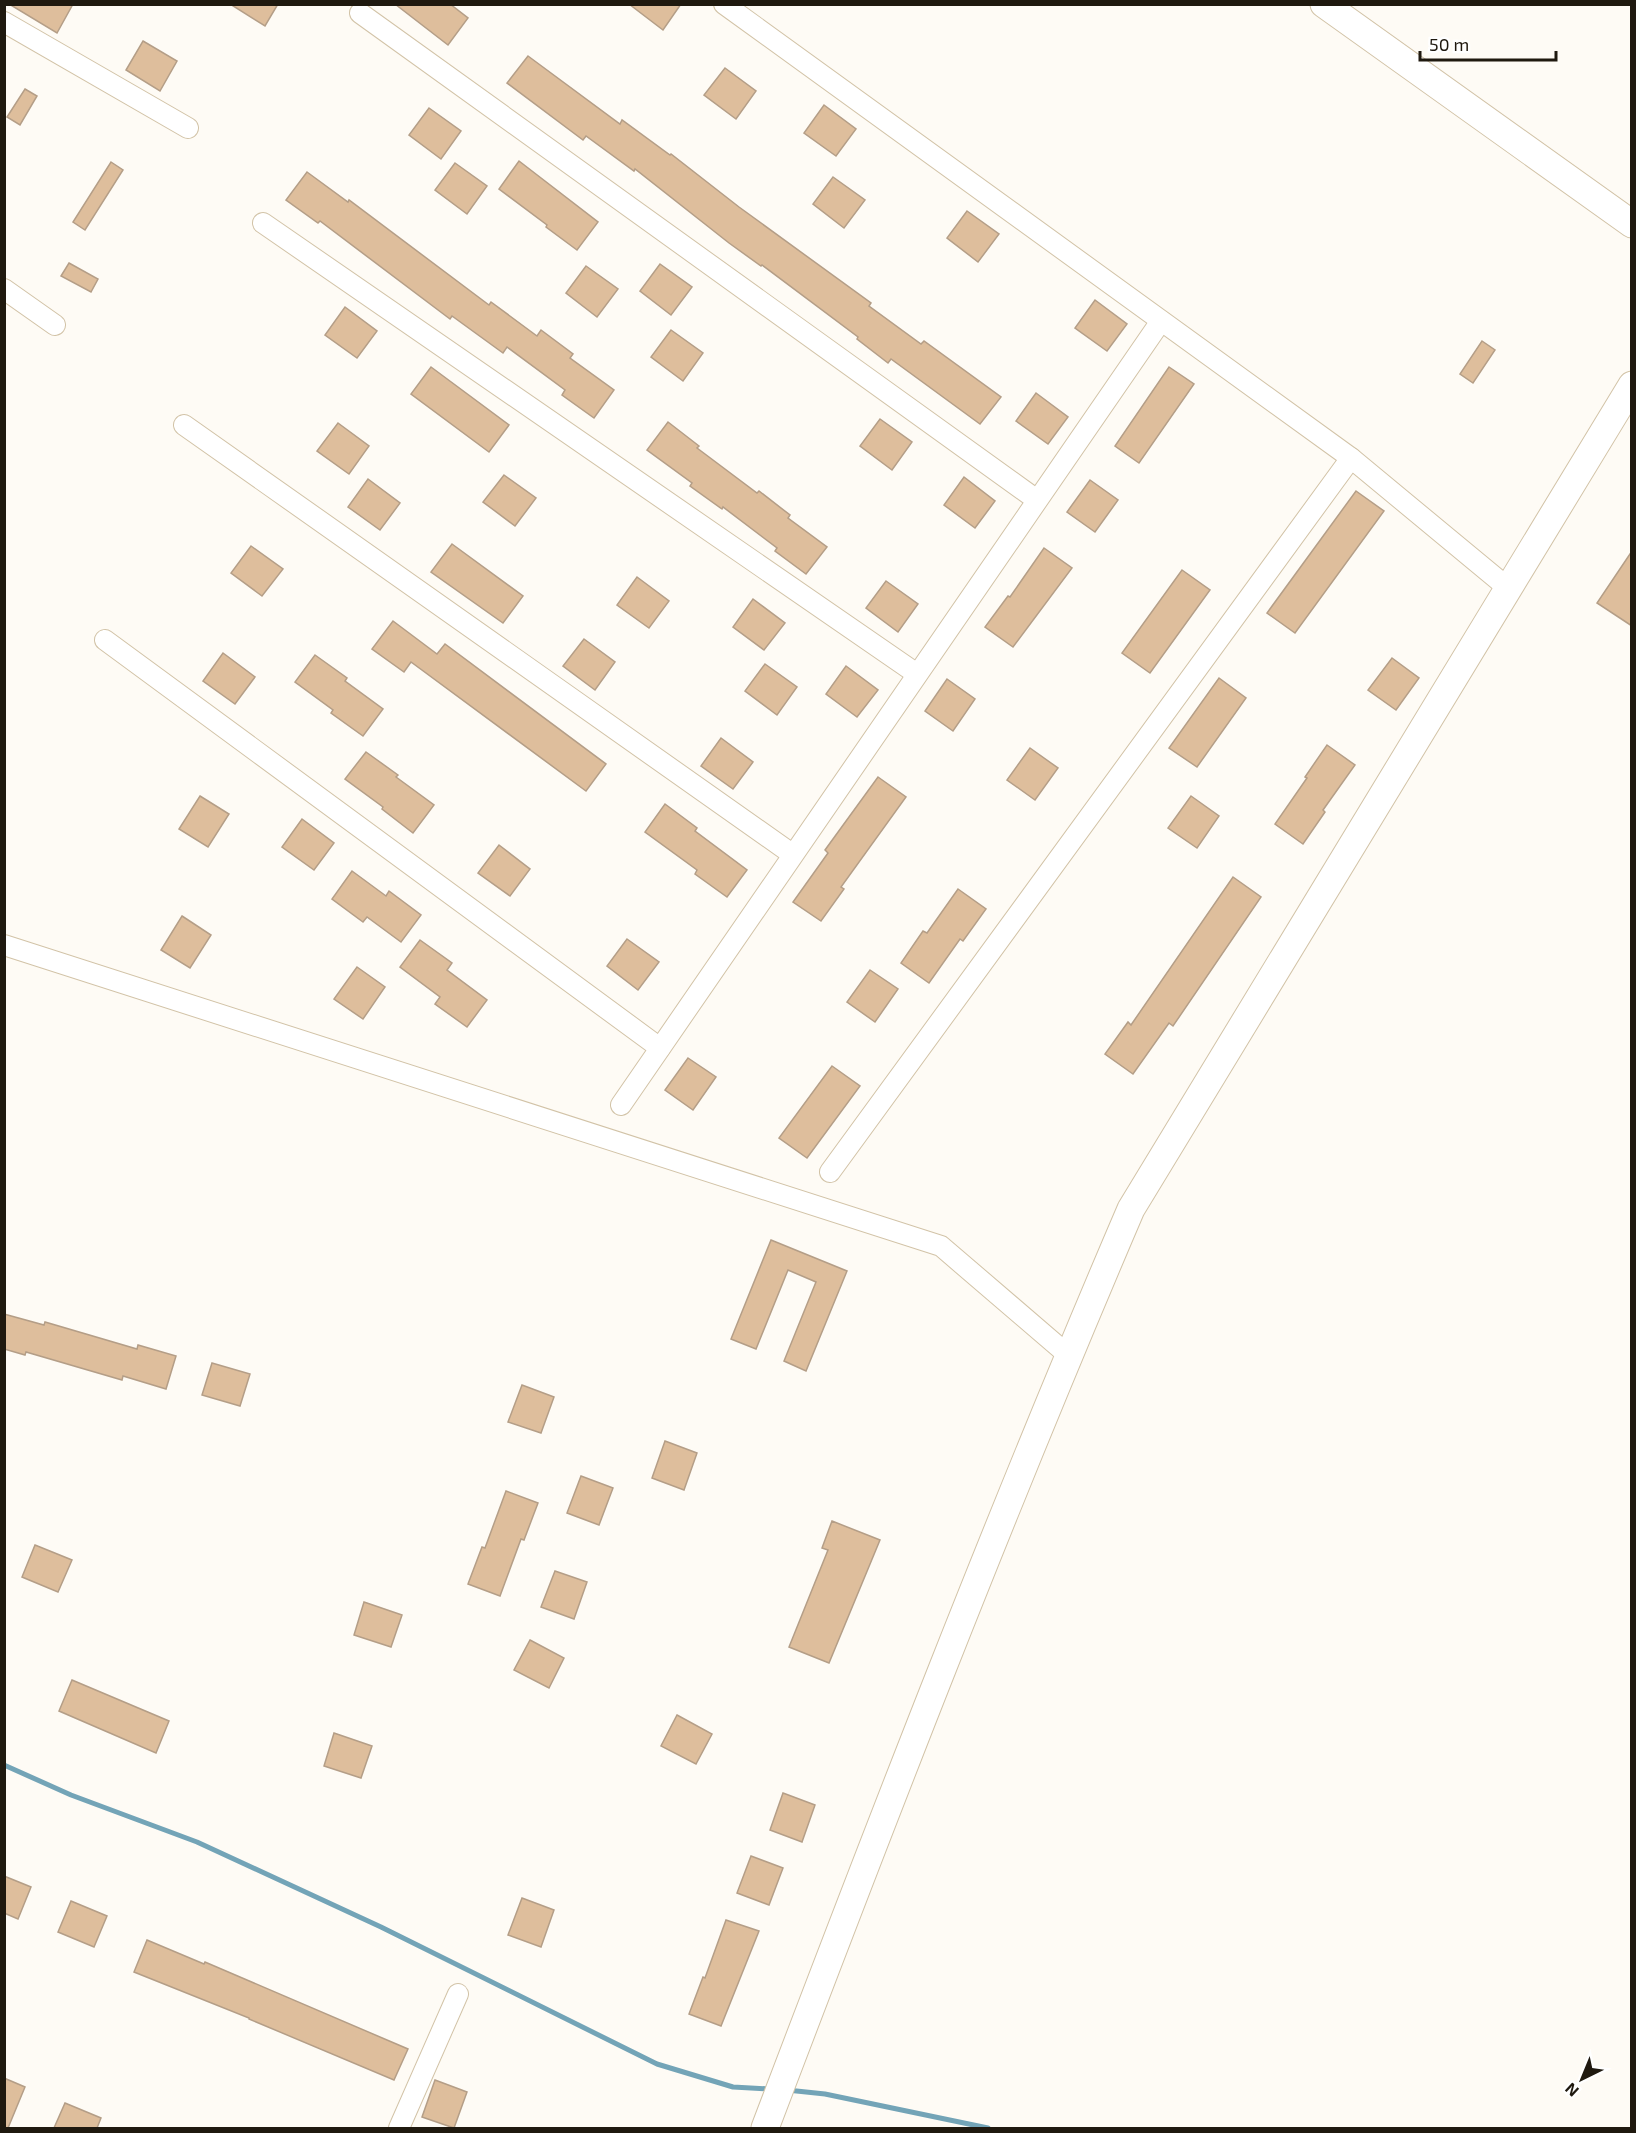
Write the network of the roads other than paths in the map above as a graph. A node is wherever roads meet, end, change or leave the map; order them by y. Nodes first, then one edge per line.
1 (724, 4) edge
2 (1324, 4) edge
3 (360, 13) dead end
4 (4, 22) edge
5 (188, 128) dead end
6 (263, 223) dead end
7 (1632, 224) edge
8 (4, 289) edge
9 (1161, 321) junction
10 (56, 325) dead end
11 (1632, 385) edge
12 (184, 425) dead end
13 (1351, 458) junction
14 (1037, 500) junction
15 (1508, 588) junction
16 (105, 640) dead end
17 (916, 674) junction
18 (792, 854) junction
19 (4, 945) edge
20 (660, 1048) junction
21 (621, 1105) dead end
22 (830, 1172) dead end
23 (1068, 1355) junction
24 (458, 1994) dead end
25 (399, 2128) edge
26 (765, 2128) edge

1 - 9 street
2 - 7 street
3 - 14 street
4 - 5 street
6 - 17 street
8 - 10 street
9 - 13 street
9 - 14 street
11 - 15 street
12 - 18 street
13 - 15 street
13 - 22 street
14 - 17 street
15 - 23 street
16 - 20 street
17 - 18 street
18 - 20 street
19 - 23 street
20 - 21 street
23 - 26 street
24 - 25 street

